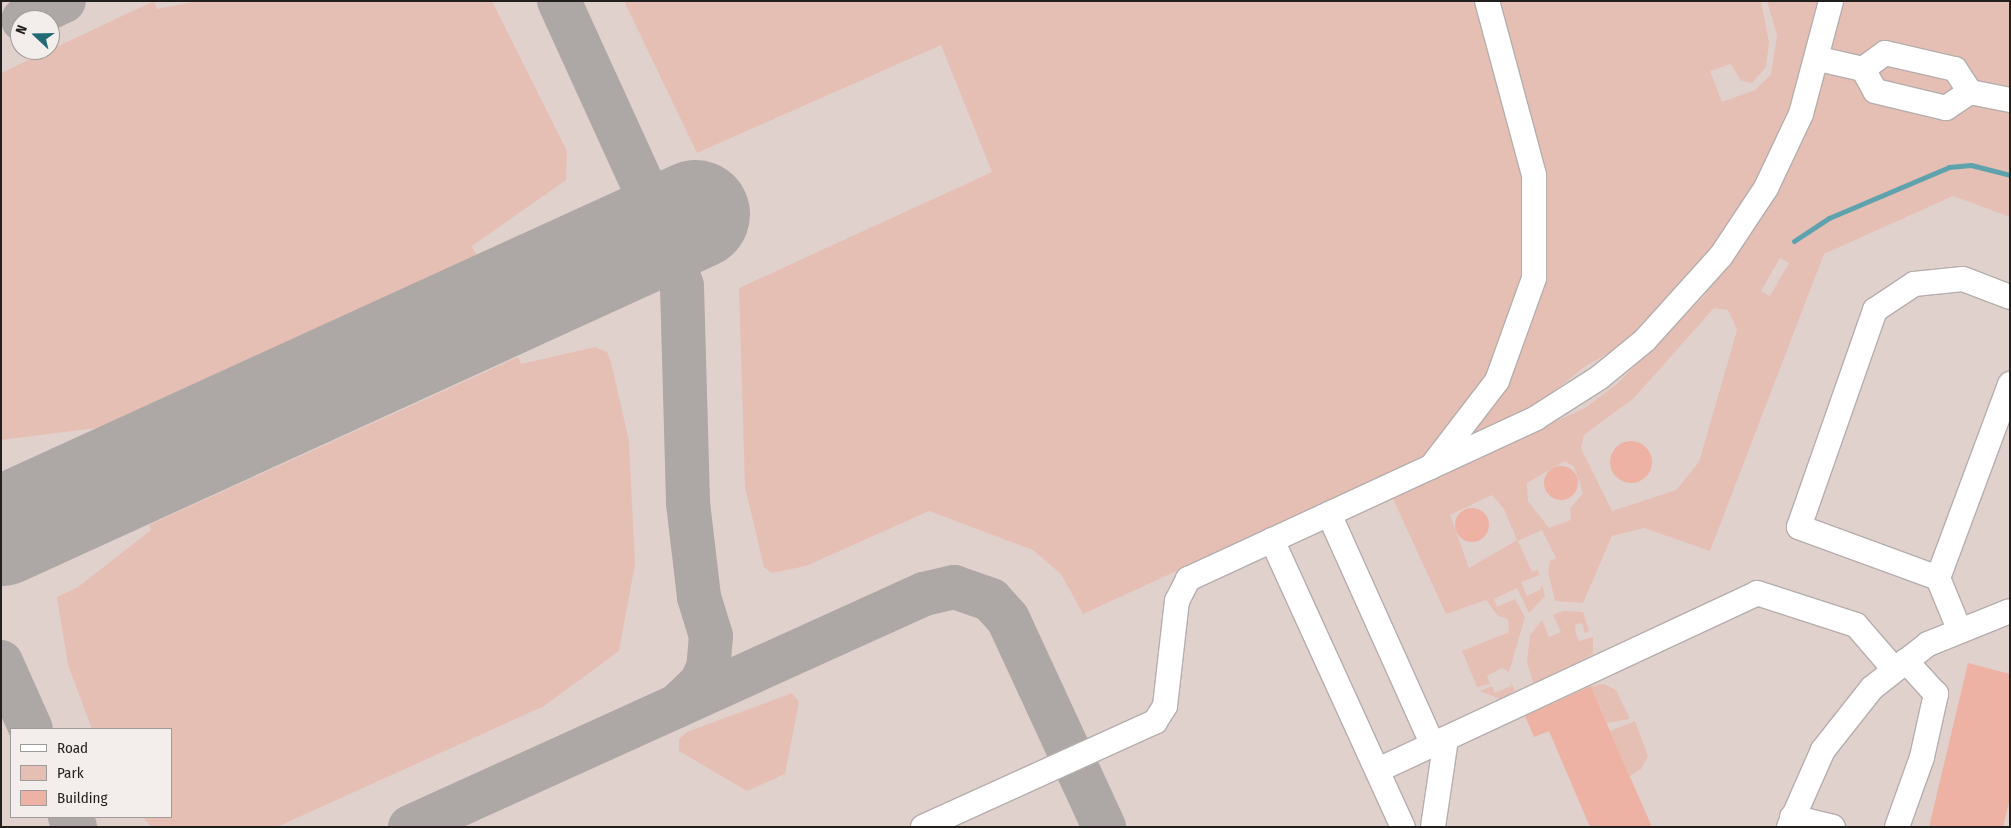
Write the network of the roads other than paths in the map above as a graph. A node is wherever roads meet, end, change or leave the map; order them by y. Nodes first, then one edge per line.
1 (1487, 1) edge
2 (1831, 1) edge
3 (1819, 59) junction
4 (1863, 69) junction
5 (1970, 92) junction
6 (2010, 100) edge
7 (2010, 297) edge
8 (2010, 384) edge
9 (1429, 469) junction
10 (1329, 514) junction
11 (1272, 540) junction
12 (1938, 578) junction
13 (2010, 611) edge
14 (1959, 628) junction
15 (1900, 665) junction
16 (1440, 742) junction
17 (1378, 770) junction
18 (1791, 822) edge
19 (923, 827) edge
20 (1403, 827) edge
21 (1433, 827) edge
22 (1834, 827) edge
23 (1897, 827) edge

1 - 9 street
2 - 3 street
3 - 4 street
3 - 9 street
4 - 5 street
4 - 5 street
5 - 6 street
7 - 12 street
8 - 12 street
9 - 10 street
10 - 11 street
10 - 16 street
11 - 17 street
11 - 19 street
12 - 14 street
13 - 14 street
14 - 15 street
15 - 16 street
15 - 18 street
15 - 23 street
16 - 17 street
16 - 21 street
17 - 20 street
18 - 22 street

